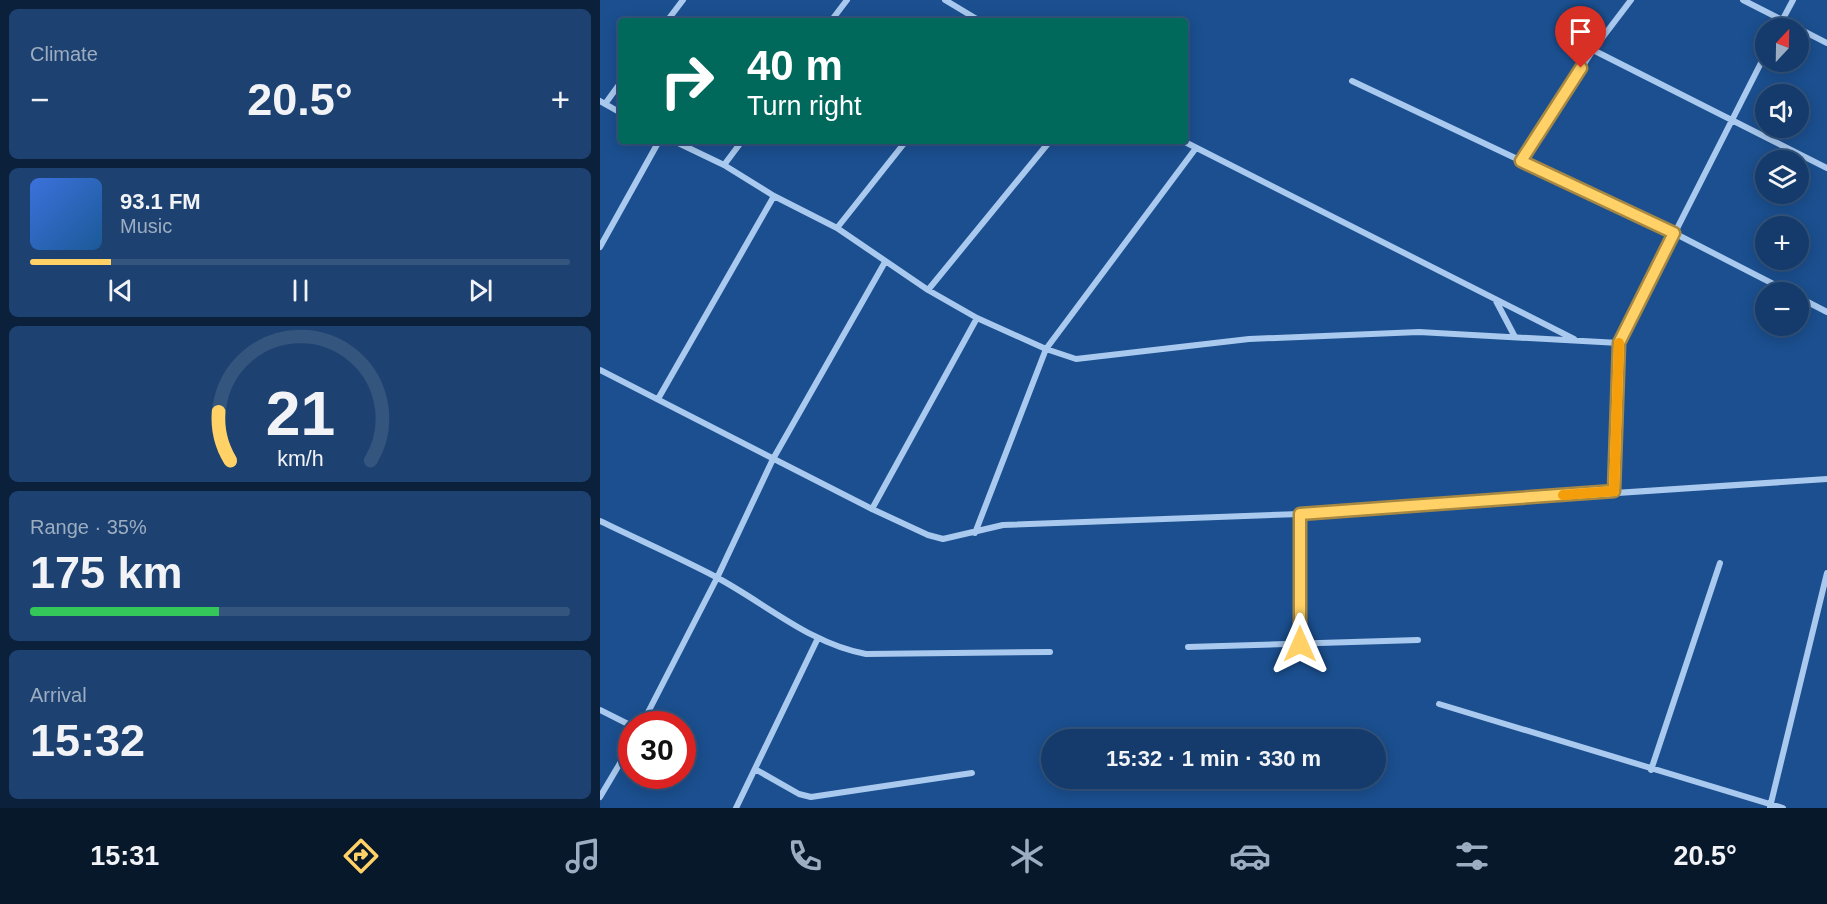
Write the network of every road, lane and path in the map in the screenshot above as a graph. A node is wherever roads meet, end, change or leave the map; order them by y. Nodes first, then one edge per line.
1 (683, 0) edge
2 (847, 0) edge
3 (945, 0) edge
4 (1631, 0) edge
5 (1743, 0) edge
6 (1793, 0) edge
7 (670, 18) edge
8 (833, 18) edge
9 (975, 18) edge
10 (1778, 18) edge
11 (1783, 18) edge
12 (1809, 34) edge
13 (1827, 43) edge
14 (1593, 50) junction
15 (1756, 72) edge
16 (1352, 81) dead end
17 (618, 85) edge
18 (602, 103) edge
19 (618, 111) edge
20 (1730, 121) junction
21 (657, 144) edge
22 (680, 144) edge
23 (740, 144) edge
24 (904, 144) edge
25 (1048, 144) edge
26 (1188, 144) edge
27 (1196, 148) junction
28 (1521, 161) junction
29 (724, 165) junction
30 (1827, 168) edge
31 (774, 196) junction
32 (837, 228) junction
33 (1674, 233) junction
34 (600, 247) edge
35 (885, 262) junction
36 (1770, 282) edge
37 (928, 290) junction
38 (1495, 299) junction
39 (1809, 303) edge
40 (1827, 312) edge
41 (977, 318) junction
42 (1515, 338) junction
43 (1577, 340) junction
44 (1619, 343) junction
45 (1046, 349) junction
46 (600, 370) edge
47 (658, 399) junction
48 (773, 459) junction
49 (1827, 479) edge
50 (1614, 491) junction
51 (872, 509) junction
52 (1300, 514) junction
53 (600, 521) edge
54 (975, 533) junction
55 (1720, 563) dead end
56 (1827, 573) edge
57 (717, 578) junction
58 (818, 638) junction
59 (1418, 640) dead end
60 (1300, 644) junction
61 (1188, 648) dead end
62 (1050, 652) dead end
63 (1439, 704) dead end
64 (600, 710) edge
65 (649, 711) edge
66 (618, 719) edge
67 (618, 767) edge
68 (755, 769) junction
69 (1651, 770) junction
70 (972, 773) dead end
71 (600, 797) edge
72 (1771, 806) edge
73 (736, 808) edge
74 (1783, 808) edge

1 - 7 street
2 - 8 street
3 - 9 street
4 - 14 street
5 - 10 street
6 - 11 street
12 - 13 street
14 - 20 street
14 - 28 street
15 - 20 street
16 - 28 street
17 - 18 street
18 - 19 street
20 - 30 street
20 - 33 street
21 - 34 street
22 - 29 street
23 - 29 street
24 - 32 street
25 - 37 street
26 - 27 street
27 - 38 street
27 - 45 street
28 - 33 street
29 - 31 street
31 - 32 street
31 - 47 street
32 - 35 street
33 - 36 street
33 - 44 street
35 - 37 street
35 - 48 street
37 - 41 street
38 - 42 street
38 - 43 street
39 - 40 street
41 - 45 street
41 - 51 street
42 - 43 street
42 - 45 street
43 - 44 street
44 - 50 street
45 - 54 street
46 - 47 street
47 - 48 street
48 - 51 street
48 - 57 street
49 - 50 street
50 - 52 street
51 - 54 street
52 - 54 street
52 - 60 street
53 - 57 street
55 - 69 street
56 - 72 street
57 - 58 street
57 - 65 street
58 - 62 street
58 - 68 street
59 - 60 street
60 - 61 street
63 - 69 street
64 - 66 street
67 - 71 street
68 - 70 street
68 - 73 street
69 - 72 street
72 - 74 street

